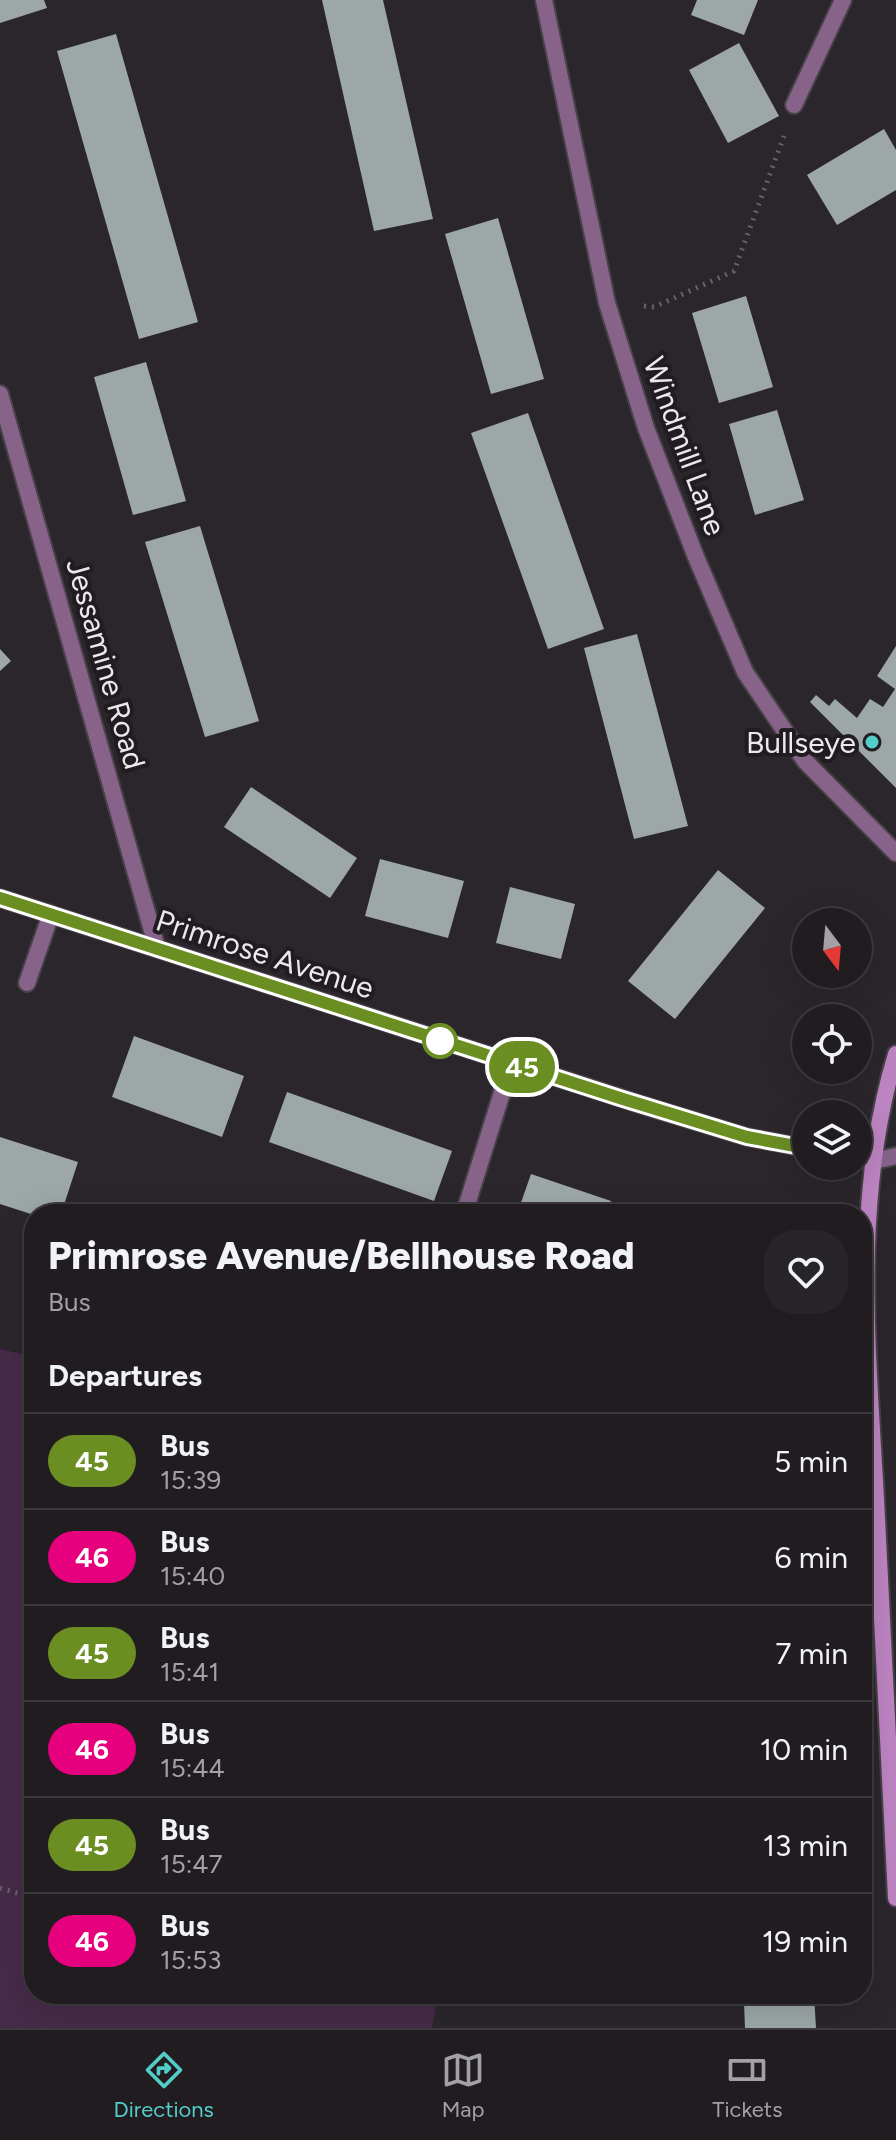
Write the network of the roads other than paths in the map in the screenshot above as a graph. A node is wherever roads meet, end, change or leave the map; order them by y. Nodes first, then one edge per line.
1 (544, 0) edge
2 (843, 0) edge
3 (794, 105) road end
4 (0, 394) edge
5 (896, 853) edge
6 (0, 898) edge
7 (51, 914) junction
8 (157, 948) junction
9 (27, 983) dead end
10 (896, 1054) edge
11 (511, 1064) junction
12 (872, 1138) edge
13 (792, 1145) edge
14 (896, 1156) edge
15 (872, 1158) edge
16 (866, 1180) edge
17 (467, 1204) edge
18 (866, 1204) edge
19 (872, 1415) edge
20 (891, 1684) edge
21 (896, 1898) edge

1 - 5 street, Windmill Lane
2 - 3 street
4 - 8 street, Jessamine Road
6 - 7 street, Primrose Avenue
7 - 8 street, Primrose Avenue
7 - 9 street
8 - 11 street, Primrose Avenue
10 - 12 main road
11 - 13 street, Primrose Avenue
11 - 17 street
14 - 15 street
16 - 18 main road
19 - 20 main road
20 - 21 main road

